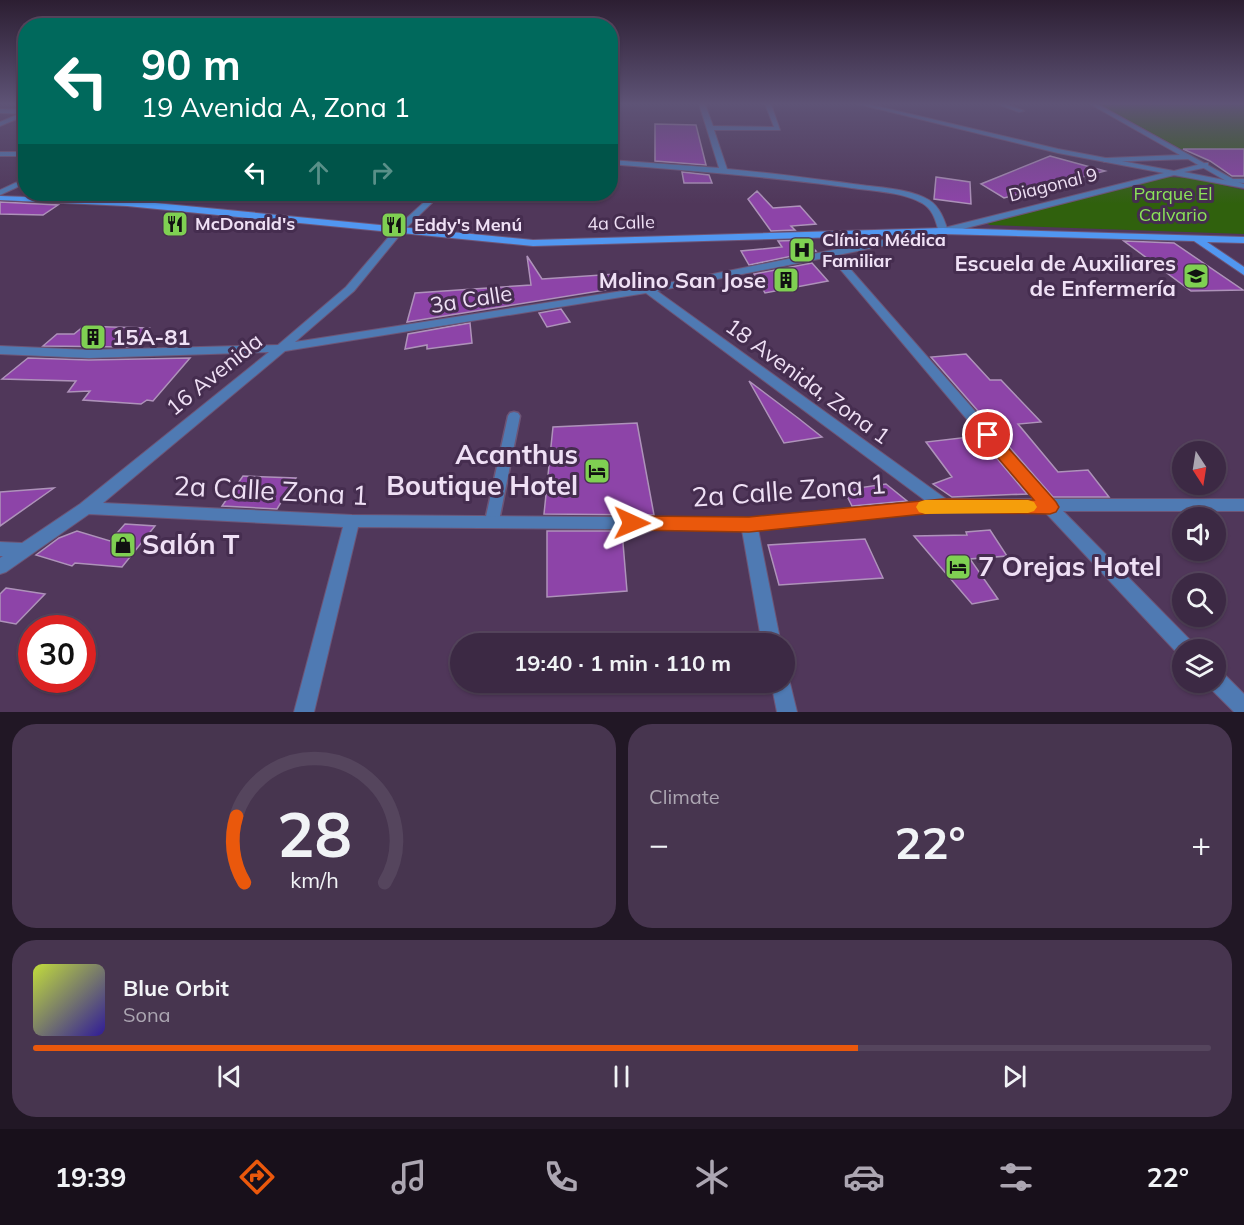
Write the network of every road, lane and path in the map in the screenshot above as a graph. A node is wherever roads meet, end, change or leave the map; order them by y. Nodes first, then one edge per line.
1 (713, 137) edge
2 (1000, 137) edge
3 (1154, 137) edge
4 (0, 154) edge
5 (18, 154) edge
6 (1191, 157) junction
7 (1107, 160) junction
8 (618, 163) edge
9 (1205, 165) junction
10 (724, 171) junction
11 (1173, 172) junction
12 (1240, 183) edge
13 (18, 184) edge
14 (0, 193) edge
15 (0, 198) edge
16 (18, 199) edge
17 (76, 201) edge
18 (137, 201) edge
19 (430, 201) edge
20 (127, 203) junction
21 (401, 228) junction
22 (943, 231) junction
23 (1196, 238) junction
24 (1244, 240) edge
25 (832, 255) junction
26 (1244, 272) edge
27 (648, 290) junction
28 (282, 348) junction
29 (0, 350) edge
30 (514, 416) dead end
31 (943, 505) junction
32 (1244, 505) edge
33 (1050, 507) junction
34 (86, 508) junction
35 (351, 521) junction
36 (492, 521) junction
37 (749, 524) junction
38 (0, 549) edge
39 (22, 550) junction
40 (0, 567) edge
41 (770, 633) edge
42 (1176, 639) edge
43 (1226, 690) edge
44 (783, 693) edge
45 (1244, 708) edge
46 (304, 712) edge
47 (787, 712) edge

1 - 10 street
2 - 7 street
3 - 6 street
4 - 5 street
6 - 7 street
6 - 9 street
7 - 11 street
8 - 10 street
9 - 11 street, Diagonal 9
9 - 12 street
10 - 22 street
11 - 12 street
11 - 22 street, Diagonal 9
13 - 14 street
15 - 16 main road, 4a Calle
17 - 20 main road, 4a Calle
18 - 20 main road
19 - 21 street, 16 Avenida
20 - 21 main road, 4a Calle
21 - 22 main road, 4a Calle
21 - 28 street, 16 Avenida
22 - 23 main road, 4a Calle
22 - 25 street, 3a Calle
23 - 24 main road, 4a Calle
23 - 26 main road
25 - 27 street, 3a Calle
25 - 33 street
27 - 28 street, 3a Calle
27 - 31 street, 18 Avenida, Zona 1
28 - 29 street, 3a Calle
28 - 34 street, 16 Avenida
30 - 36 lane
31 - 33 street, 2a Calle Zona 1
31 - 37 street, 2a Calle Zona 1
32 - 33 street, 2a Calle Zona 1
33 - 42 street
34 - 35 street, 2a Calle Zona 1
34 - 39 street, 16 Avenida
35 - 36 street, 2a Calle Zona 1
35 - 46 street
36 - 37 street, 2a Calle Zona 1
37 - 41 street
38 - 39 street
39 - 40 street, 16 Avenida
43 - 45 street
44 - 47 street

